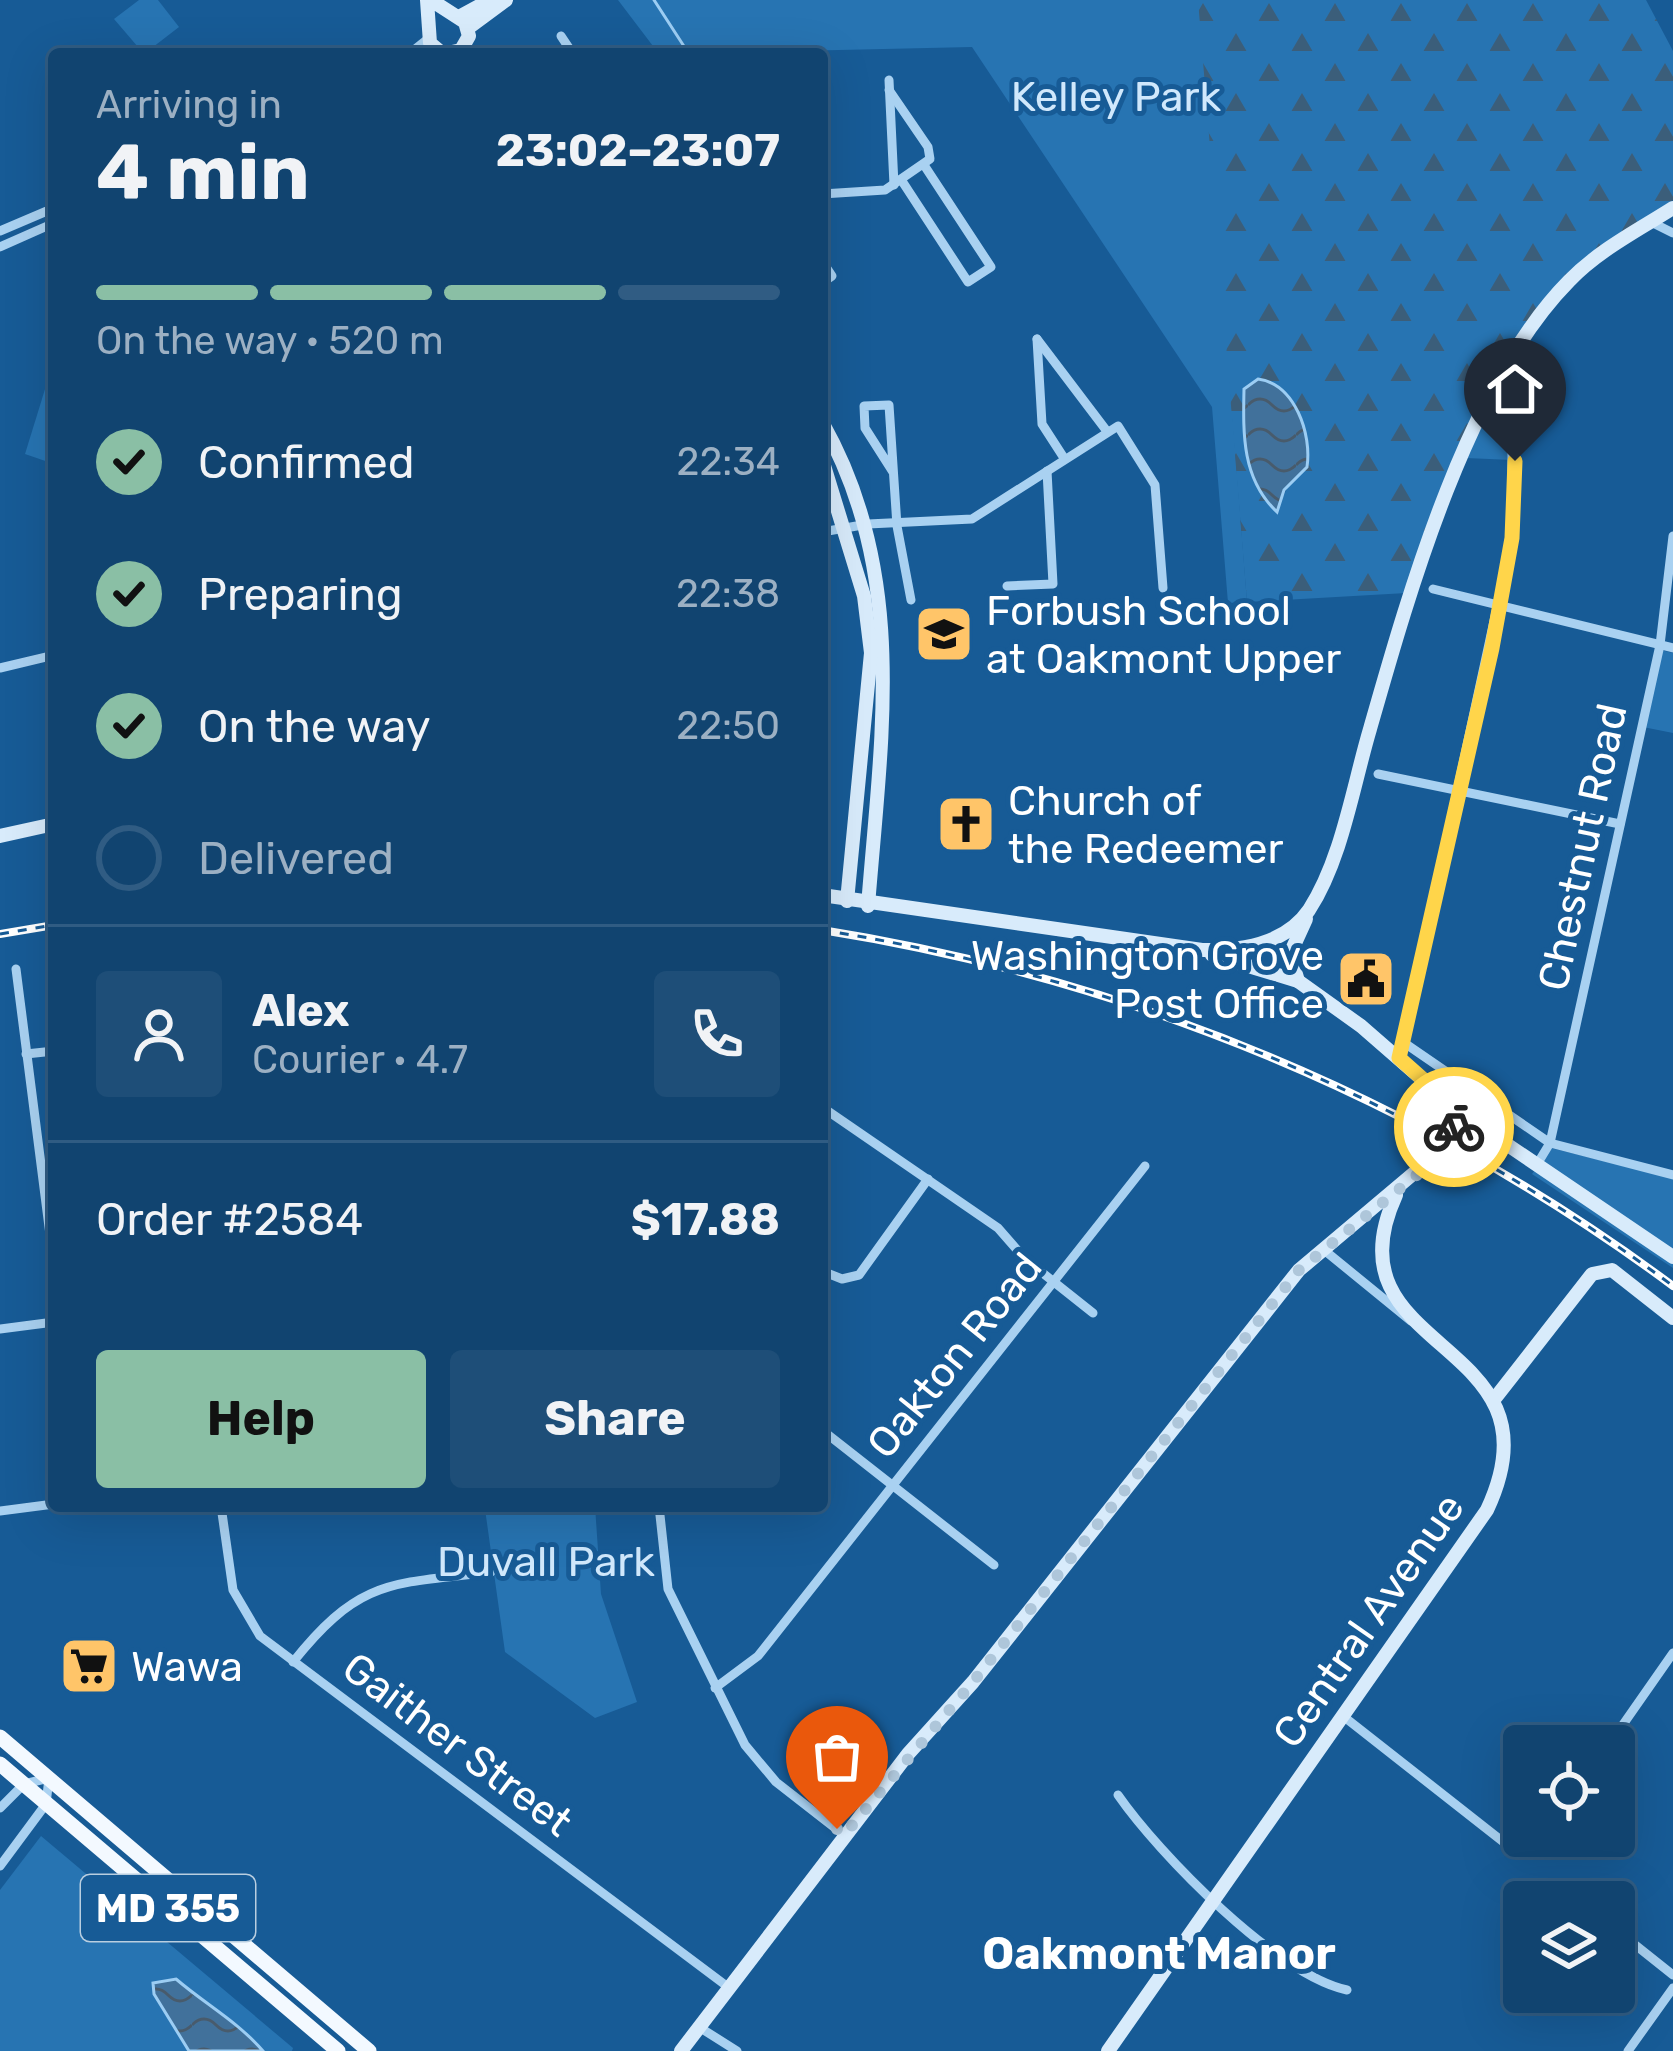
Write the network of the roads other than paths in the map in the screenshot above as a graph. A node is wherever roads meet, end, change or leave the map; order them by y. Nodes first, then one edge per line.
1 (429, 0) edge
2 (490, 0) edge
3 (506, 0) edge
4 (463, 31) edge
5 (429, 32) junction
6 (561, 37) dead end
7 (414, 48) edge
8 (439, 48) edge
9 (569, 48) edge
10 (924, 165) junction
11 (898, 183) junction
12 (828, 194) edge
13 (1673, 208) edge
14 (48, 211) edge
15 (1651, 222) junction
16 (48, 226) edge
17 (0, 231) edge
18 (1673, 232) edge
19 (0, 247) edge
20 (1110, 428) junction
21 (1512, 431) dead end
22 (828, 435) edge
23 (1064, 458) junction
24 (1047, 471) junction
25 (892, 472) junction
26 (828, 478) edge
27 (868, 524) junction
28 (897, 526) junction
29 (845, 528) junction
30 (828, 531) edge
31 (1673, 536) edge
32 (1007, 586) dead end
33 (1163, 588) dead end
34 (1432, 589) dead end
35 (911, 600) dead end
36 (1498, 607) junction
37 (1660, 645) junction
38 (1673, 648) edge
39 (48, 656) edge
40 (0, 668) edge
41 (1378, 774) dead end
42 (1459, 791) junction
43 (1620, 824) junction
44 (48, 825) edge
45 (0, 836) edge
46 (828, 896) edge
47 (848, 901) junction
48 (868, 906) junction
49 (1308, 911) junction
50 (1266, 943) junction
51 (1202, 950) junction
52 (16, 969) dead end
53 (1294, 979) junction
54 (1401, 1050) junction
55 (48, 1052) edge
56 (26, 1054) junction
57 (828, 1111) edge
58 (1459, 1119) junction
59 (1550, 1143) junction
60 (1145, 1166) dead end
61 (1537, 1166) junction
62 (1673, 1175) edge
63 (48, 1178) edge
64 (928, 1179) junction
65 (1400, 1188) junction
66 (1324, 1250) junction
67 (1673, 1257) edge
68 (828, 1273) edge
69 (1054, 1282) junction
70 (1093, 1313) dead end
71 (1673, 1318) edge
72 (48, 1323) edge
73 (1416, 1324) junction
74 (0, 1329) edge
75 (1496, 1397) junction
76 (828, 1435) edge
77 (893, 1484) junction
78 (48, 1505) edge
79 (0, 1511) edge
80 (222, 1512) edge
81 (660, 1512) edge
82 (994, 1565) dead end
83 (491, 1572) dead end
84 (1673, 1653) edge
85 (293, 1662) junction
86 (716, 1688) junction
87 (1343, 1716) junction
88 (1623, 1725) edge
89 (0, 1736) edge
90 (0, 1764) edge
91 (49, 1778) junction
92 (23, 1784) junction
93 (1118, 1796) dead end
94 (46, 1804) junction
95 (0, 1808) edge
96 (844, 1835) junction
97 (1503, 1842) edge
98 (0, 1866) edge
99 (1214, 1900) junction
100 (1635, 1945) edge
101 (1673, 1975) edge
102 (728, 1987) junction
103 (1673, 1988) edge
104 (1347, 1990) dead end
105 (699, 2026) junction
106 (345, 2047) edge
107 (370, 2051) edge
108 (681, 2051) edge
109 (737, 2051) edge
110 (1108, 2051) edge
111 (1628, 2051) edge

1 - 4 street
1 - 5 street
2 - 4 street
3 - 4 street
4 - 5 street
5 - 7 street
5 - 8 street
6 - 9 street
10 - 11 street
10 - 11 street
10 - 11 street
11 - 12 street
13 - 15 street
14 - 17 street
15 - 18 street
15 - 49 street
16 - 19 street
20 - 23 street
20 - 23 street
20 - 33 street
21 - 36 street
22 - 27 street
23 - 24 street
24 - 28 street
24 - 32 street
25 - 25 street
25 - 28 street
26 - 29 street
27 - 28 street
27 - 29 street
27 - 48 street
28 - 35 street
29 - 30 street
29 - 47 street
31 - 37 street, Chestnut Road
34 - 36 street
36 - 37 street
36 - 42 street
37 - 38 street
37 - 43 street, Chestnut Road
39 - 40 street
41 - 42 street
42 - 43 street
42 - 54 street
43 - 59 street, Chestnut Road
44 - 45 street
46 - 47 street
47 - 48 street
48 - 51 street
49 - 50 street
49 - 53 street
50 - 51 street
50 - 53 street
51 - 53 street
52 - 56 street
53 - 54 street
54 - 58 street
54 - 59 street
55 - 56 street
56 - 63 street
57 - 64 street
58 - 61 street
58 - 65 street, bridge
59 - 61 street, Chestnut Road
59 - 62 street
60 - 69 street, Oakton Road
61 - 67 street
64 - 68 street
64 - 69 street
65 - 66 street
65 - 73 street
66 - 73 street
66 - 96 street
69 - 70 street
69 - 77 street, Oakton Road
71 - 75 street
72 - 74 street
73 - 75 street
75 - 87 street, Central Avenue
76 - 77 street
77 - 82 street
77 - 86 street, Oakton Road
78 - 79 street
80 - 85 street, Gaither Street
81 - 86 street
83 - 85 street
84 - 88 street
85 - 102 street, Gaither Street
86 - 96 street
87 - 97 street
87 - 99 street, Central Avenue
89 - 91 main road, MD 355
90 - 92 main road, MD 355
91 - 92 street
91 - 94 street
91 - 106 main road, MD 355
92 - 94 main road, MD 355
92 - 95 street
93 - 99 street
94 - 98 street
94 - 106 main road, MD 355
96 - 102 street
99 - 104 street
99 - 110 street, Central Avenue
100 - 101 street
102 - 105 street
103 - 111 street
105 - 108 street
105 - 109 street
106 - 107 main road, MD 355

